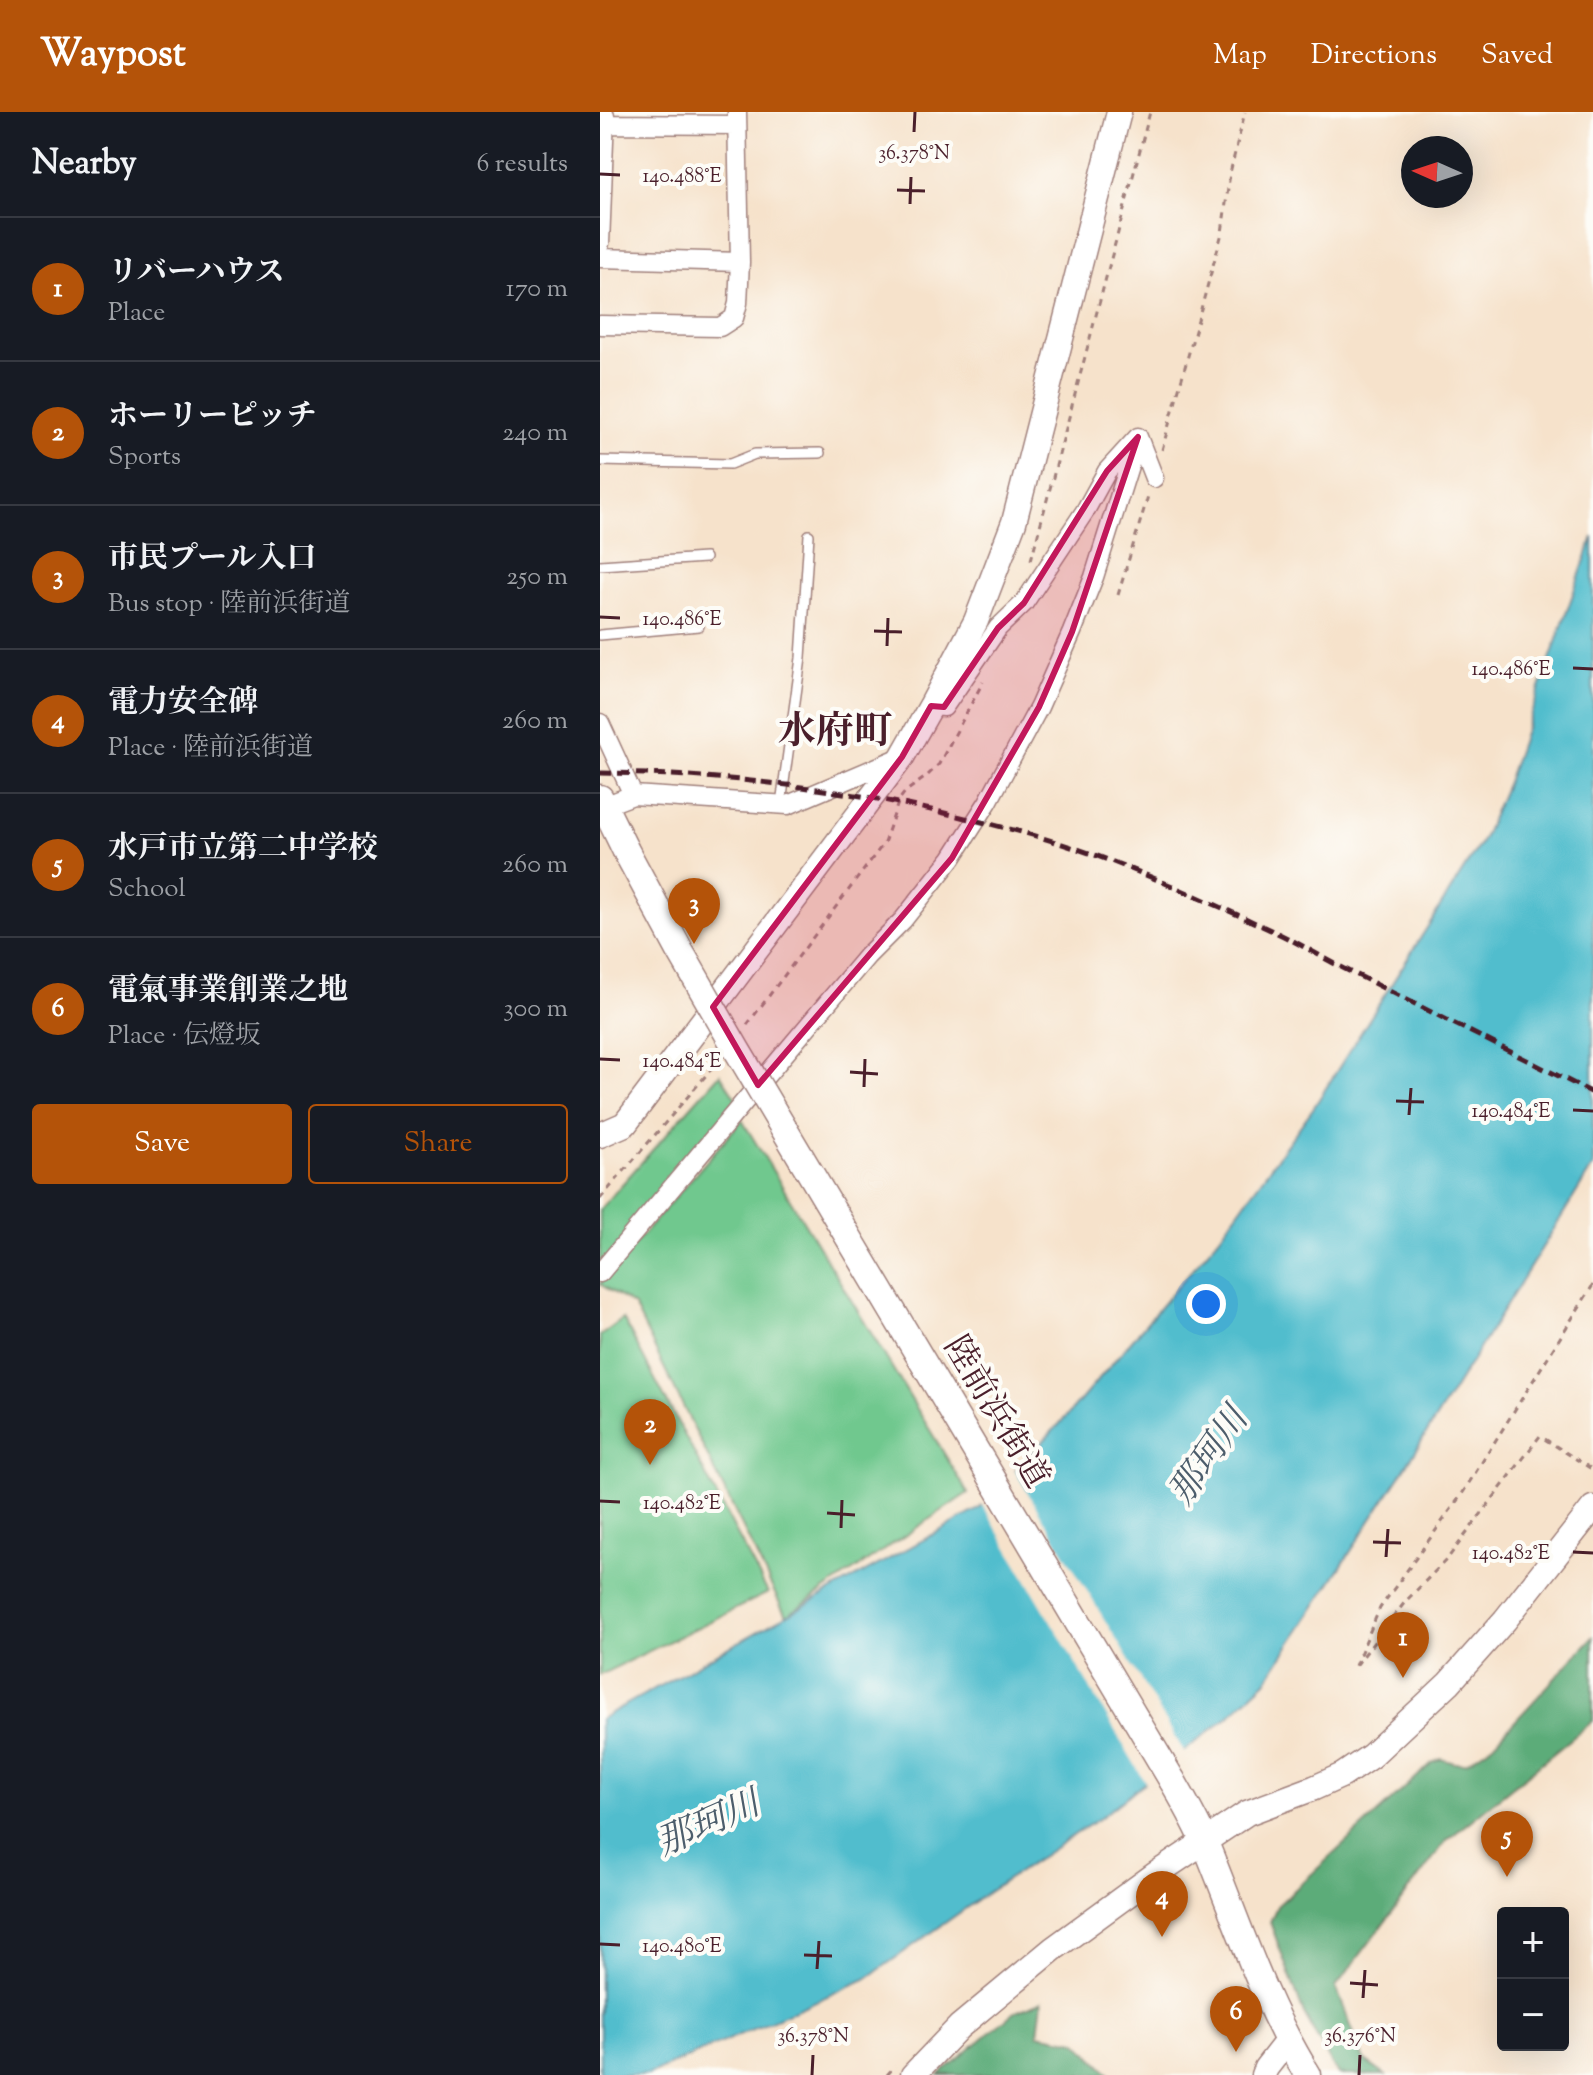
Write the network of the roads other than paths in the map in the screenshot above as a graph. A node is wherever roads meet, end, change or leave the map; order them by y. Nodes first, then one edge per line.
1 (1119, 112) edge
2 (605, 118) edge
3 (737, 119) edge
4 (600, 244) edge
5 (600, 258) edge
6 (740, 262) junction
7 (600, 325) edge
8 (1138, 437) junction
9 (820, 453) dead end
10 (600, 461) edge
11 (1154, 478) road end
12 (809, 535) dead end
13 (705, 558) dead end
14 (600, 565) edge
15 (699, 626) dead end
16 (600, 635) edge
17 (931, 706) junction
18 (600, 723) edge
19 (902, 757) junction
20 (633, 795) junction
21 (602, 802) edge
22 (781, 804) junction
23 (600, 1135) edge
24 (600, 1273) edge
25 (1593, 1508) edge
26 (1204, 1842) junction
27 (1287, 2041) junction
28 (913, 2075) edge
29 (1263, 2075) edge
30 (1308, 2075) edge

1 - 17 street
2 - 3 street
2 - 4 street
3 - 6 street
5 - 6 street
6 - 7 street
8 - 11 street
8 - 17 street
8 - 24 street
9 - 10 lane
12 - 22 lane
13 - 14 lane
15 - 16 lane
17 - 19 street
18 - 20 street
19 - 22 street
19 - 23 street
20 - 21 street
20 - 22 street
21 - 26 main road, 陸前浜街道, bridge
25 - 26 street
26 - 27 main road, 陸前浜街道
26 - 28 street
27 - 29 street
27 - 30 main road, 陸前浜街道

